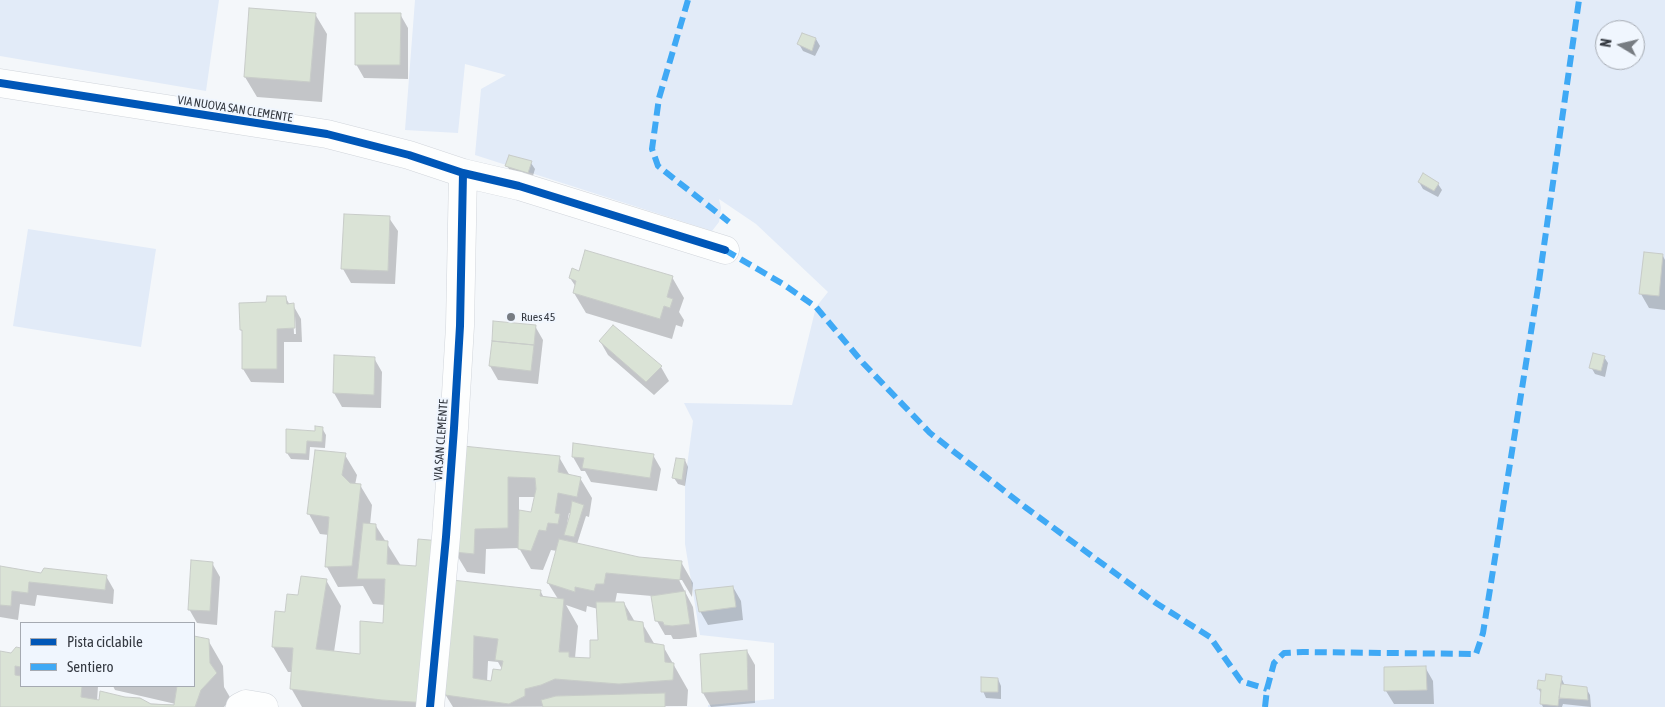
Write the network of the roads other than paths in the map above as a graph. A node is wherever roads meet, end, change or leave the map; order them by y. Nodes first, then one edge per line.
1 (0, 83) edge
2 (463, 173) junction
3 (725, 250) dead end
4 (240, 707) edge
5 (264, 707) edge
6 (430, 707) edge

1 - 2 street, VIA NUOVA SAN CLEMENTE
2 - 3 street, VIA NUOVA SAN CLEMENTE
2 - 6 street, VIA SAN CLEMENTE
4 - 5 street

